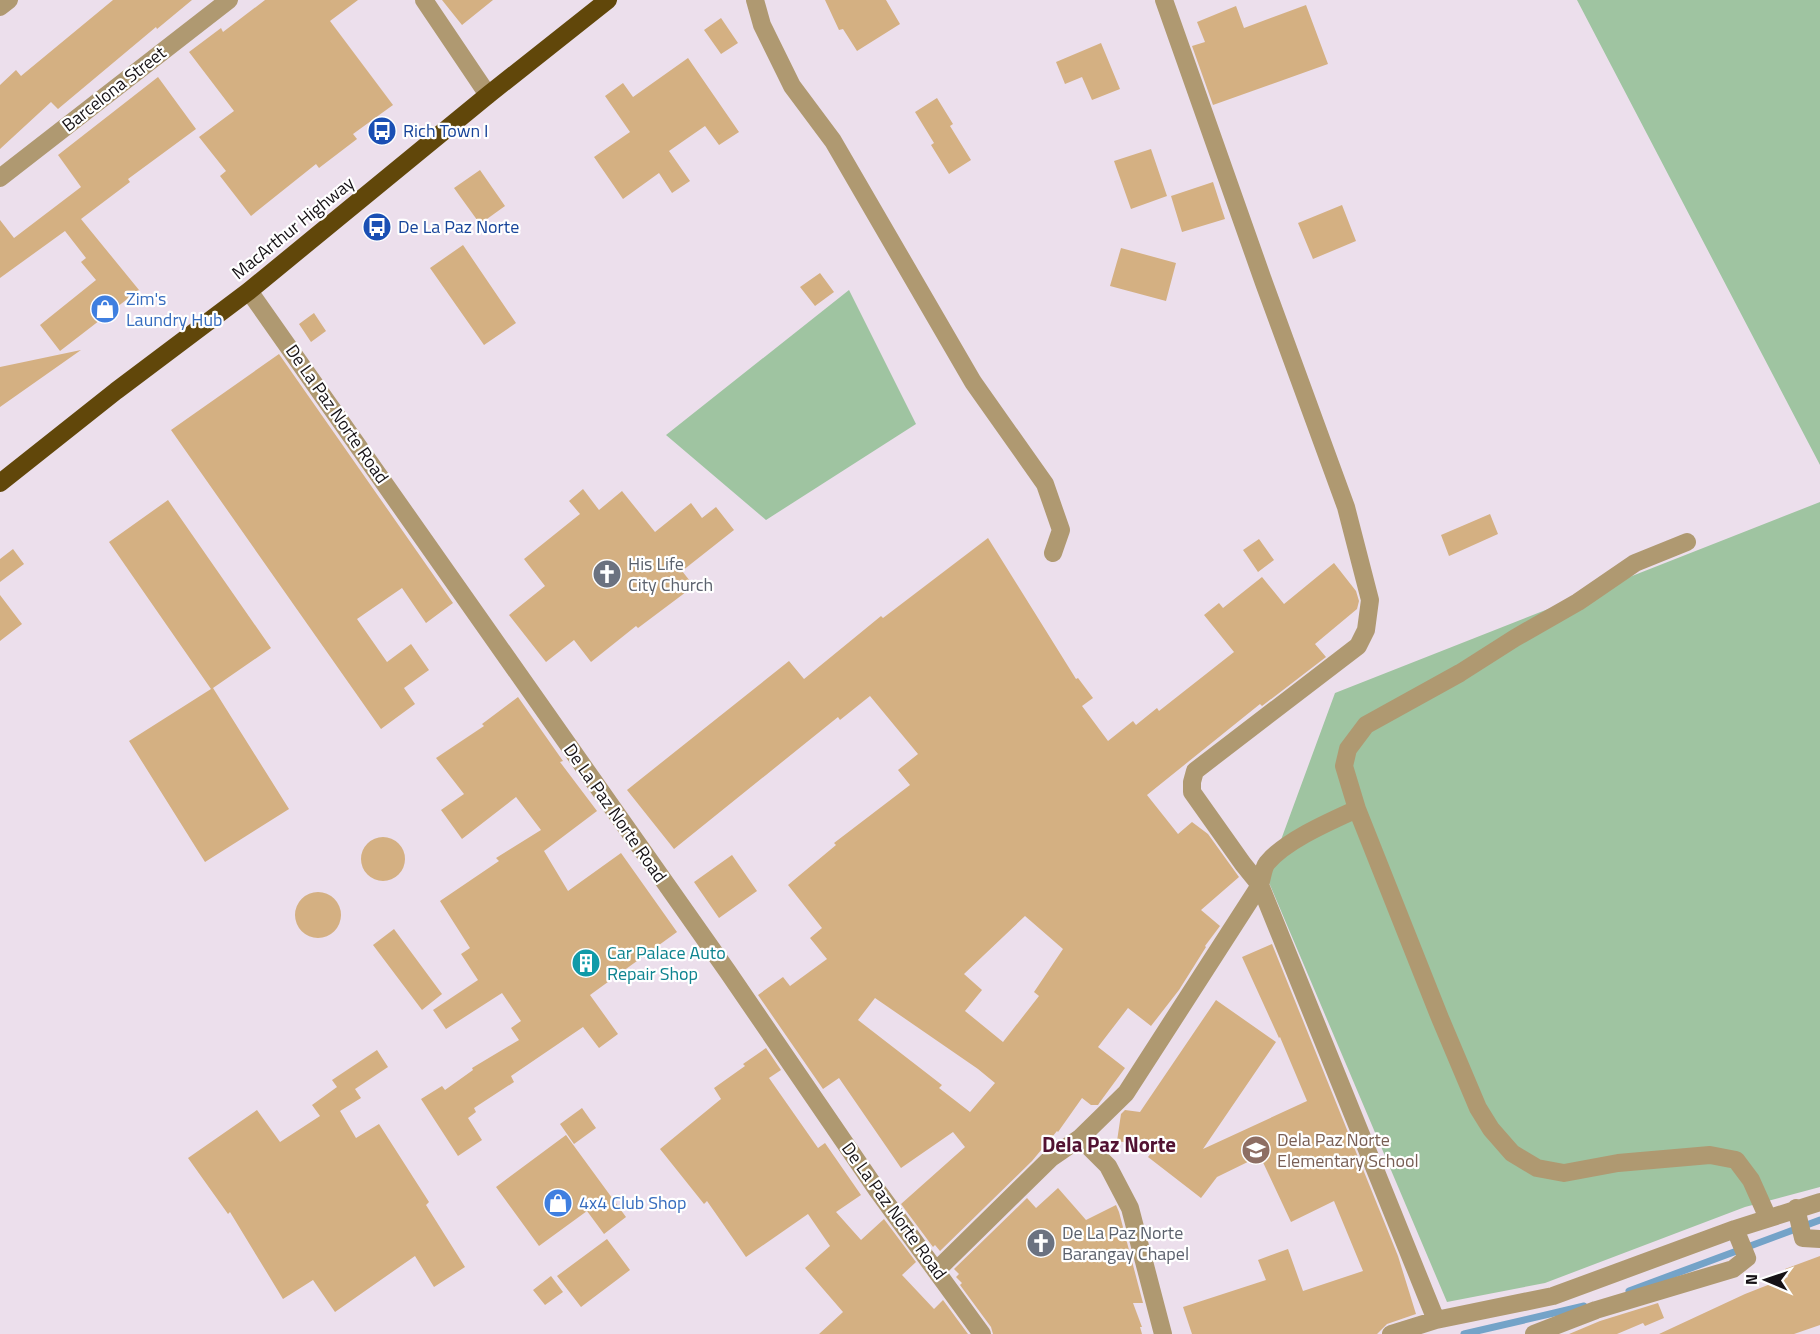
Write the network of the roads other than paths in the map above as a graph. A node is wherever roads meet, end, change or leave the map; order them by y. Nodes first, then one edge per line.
1 (9, 0) edge
2 (229, 0) edge
3 (424, 0) edge
4 (608, 0) edge
5 (755, 0) edge
6 (1164, 0) edge
7 (0, 7) edge
8 (488, 94) junction
9 (0, 178) edge
10 (249, 291) junction
11 (0, 483) edge
12 (1687, 542) dead end
13 (1053, 553) dead end
14 (1357, 809) junction
15 (1260, 885) junction
16 (1080, 1138) junction
17 (1820, 1202) edge
18 (1796, 1212) junction
19 (1768, 1218) junction
20 (1737, 1233) junction
21 (1820, 1239) edge
22 (937, 1270) junction
23 (1436, 1320) junction
24 (982, 1334) edge
25 (1163, 1334) edge
26 (1391, 1334) edge
27 (1534, 1334) edge

1 - 7 street
2 - 9 street, Barcelona Street
3 - 8 street
4 - 8 highway, MacArthur Highway
5 - 13 street
6 - 15 street
8 - 10 highway, MacArthur Highway
10 - 11 highway, MacArthur Highway
10 - 22 street, De La Paz Norte Road
12 - 14 street
14 - 15 street
14 - 19 street
15 - 16 street
15 - 23 street
16 - 22 street
16 - 25 street
17 - 18 street
18 - 19 street
18 - 21 street
19 - 20 street
20 - 23 street
20 - 27 street
22 - 24 street, De La Paz Norte Road
23 - 26 street

